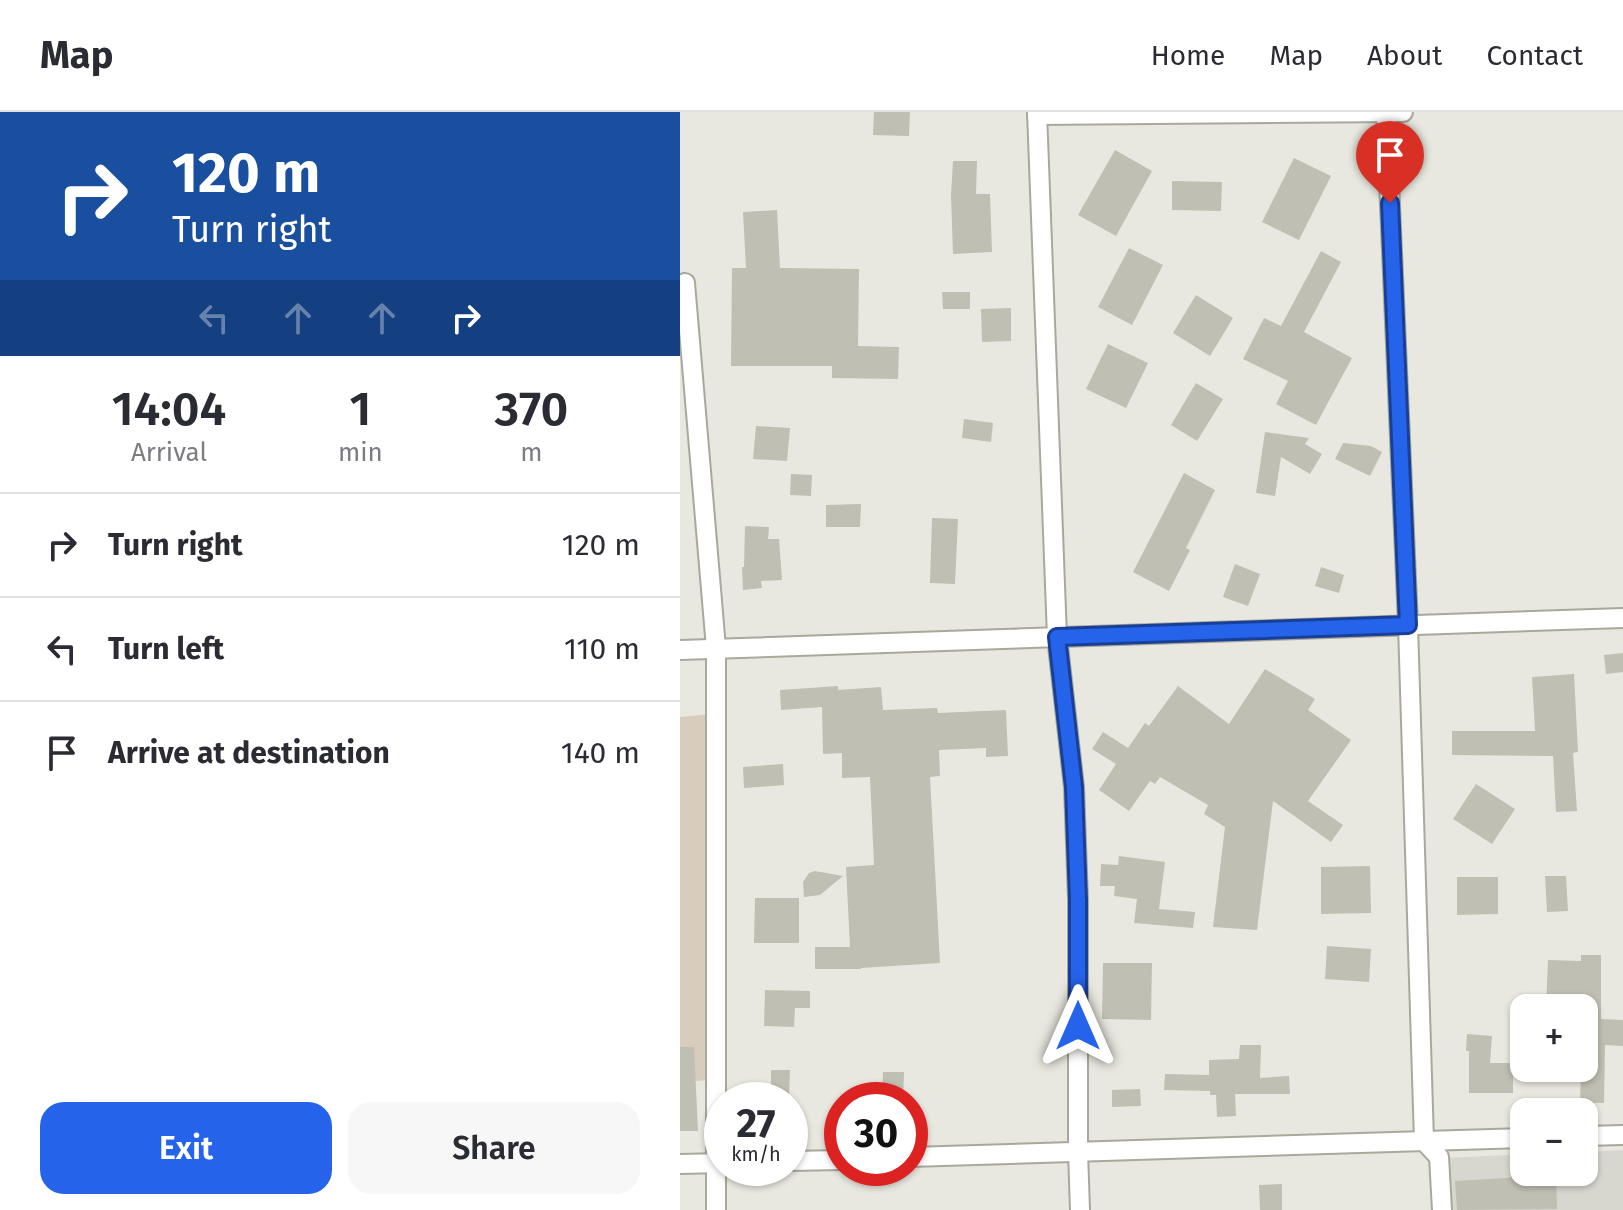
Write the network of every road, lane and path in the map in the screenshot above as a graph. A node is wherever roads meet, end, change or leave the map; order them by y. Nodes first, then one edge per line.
1 (1386, 112) edge
2 (1403, 112) edge
3 (1037, 113) edge
4 (685, 283) dead end
5 (1623, 618) edge
6 (1408, 625) junction
7 (1057, 637) junction
8 (716, 648) junction
9 (680, 650) edge
10 (719, 1082) edge
11 (1623, 1135) edge
12 (1598, 1136) edge
13 (1510, 1138) edge
14 (1424, 1141) junction
15 (1078, 1152) junction
16 (928, 1156) edge
17 (680, 1164) edge
18 (704, 1164) edge
19 (718, 1186) edge
20 (716, 1210) edge
21 (1080, 1210) edge
22 (1442, 1210) edge

1 - 2 street
1 - 3 street
1 - 6 street
3 - 7 street
4 - 8 street
5 - 6 street
6 - 7 street
6 - 14 street
7 - 8 street
7 - 15 street
8 - 9 street
8 - 10 street
11 - 12 street
13 - 14 street
14 - 15 street
14 - 22 street
15 - 16 street
15 - 21 street
17 - 18 street
19 - 20 street

